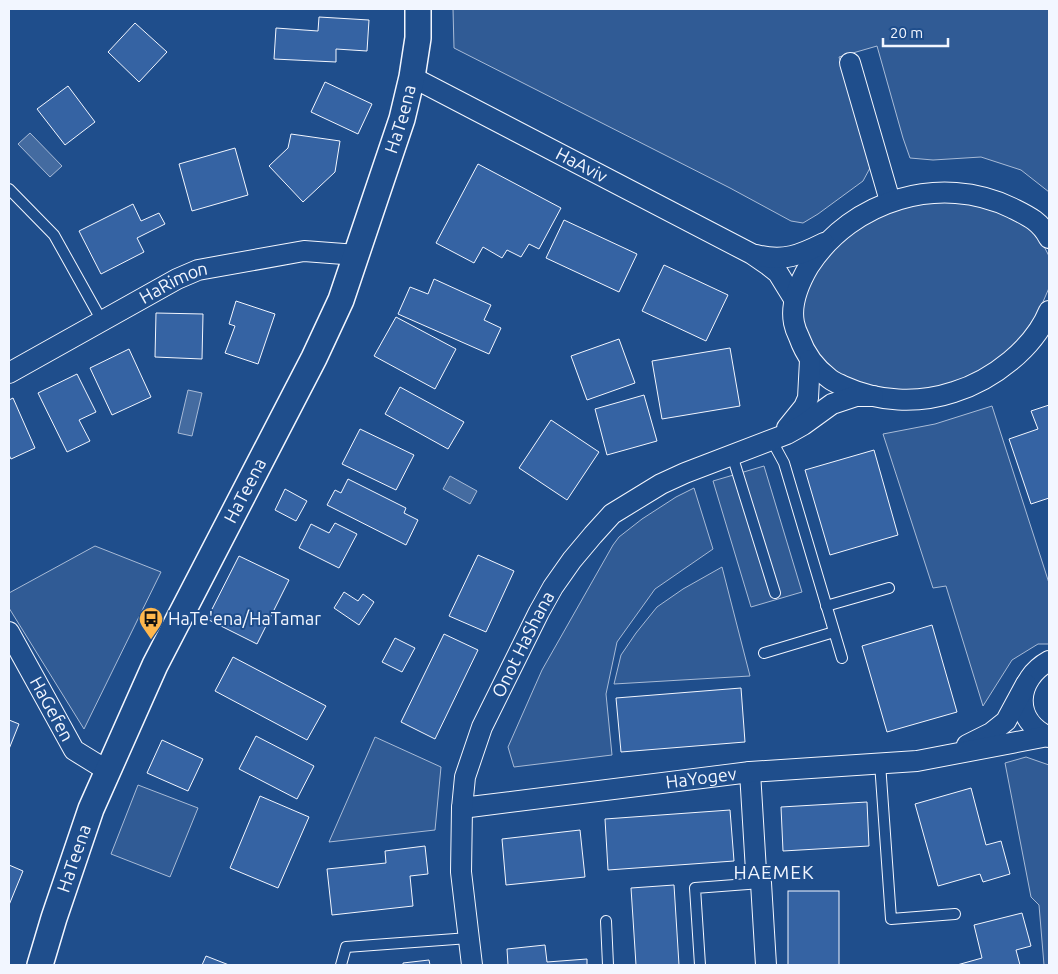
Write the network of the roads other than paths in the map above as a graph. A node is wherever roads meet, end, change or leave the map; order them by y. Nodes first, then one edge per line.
1 (418, 9) edge
2 (850, 63) dead end
3 (412, 77) junction
4 (9, 189) edge
5 (890, 201) junction
6 (1049, 238) edge
7 (830, 240) junction
8 (752, 254) junction
9 (357, 255) junction
10 (794, 299) junction
11 (1049, 310) edge
12 (102, 321) junction
13 (1049, 340) edge
14 (1022, 350) junction
15 (810, 360) junction
16 (9, 374) edge
17 (873, 396) junction
18 (771, 439) junction
19 (732, 455) junction
20 (889, 588) dead end
21 (775, 593) dead end
22 (826, 606) junction
23 (9, 632) edge
24 (834, 632) junction
25 (764, 654) dead end
26 (842, 658) dead end
27 (1049, 661) edge
28 (1026, 684) junction
29 (1048, 737) edge
30 (942, 757) junction
31 (880, 763) junction
32 (108, 770) junction
33 (750, 772) junction
34 (462, 808) junction
35 (761, 883) junction
36 (955, 914) dead end
37 (606, 921) dead end
38 (469, 938) junction
39 (40, 965) edge
40 (341, 965) edge
41 (472, 965) edge
42 (608, 965) edge
43 (700, 965) edge
44 (766, 965) edge

1 - 3 street, HaTeena
2 - 5 street
3 - 8 street, HaAviv
3 - 9 street, HaTeena
4 - 12 lane
5 - 6 street
5 - 7 street
7 - 8 street, HaAviv
7 - 10 street
8 - 10 street, HaAviv
9 - 12 street, HaRimon
9 - 32 street, HaTeena
10 - 15 street
11 - 14 street
12 - 16 street, HaRimon
13 - 14 street
14 - 17 street
15 - 17 street
15 - 18 street, Onot HaShana
17 - 18 street, Onot HaShana
18 - 19 street, Onot HaShana
18 - 22 lane
19 - 21 lane
19 - 34 street, Onot HaShana
20 - 22 lane
22 - 24 lane
23 - 32 street, HaGefen
24 - 25 lane
24 - 26 lane
27 - 28 street, HaYogev
28 - 29 street
28 - 30 street, HaYogev
29 - 30 street, HaYogev
30 - 31 street, HaYogev
31 - 33 street, HaYogev
31 - 36 lane
32 - 39 street, HaTeena
33 - 34 street, HaYogev
33 - 35 street
34 - 38 street, Onot HaShana
35 - 43 lane
35 - 44 street
37 - 42 lane
38 - 40 lane
38 - 41 street, Onot HaShana

